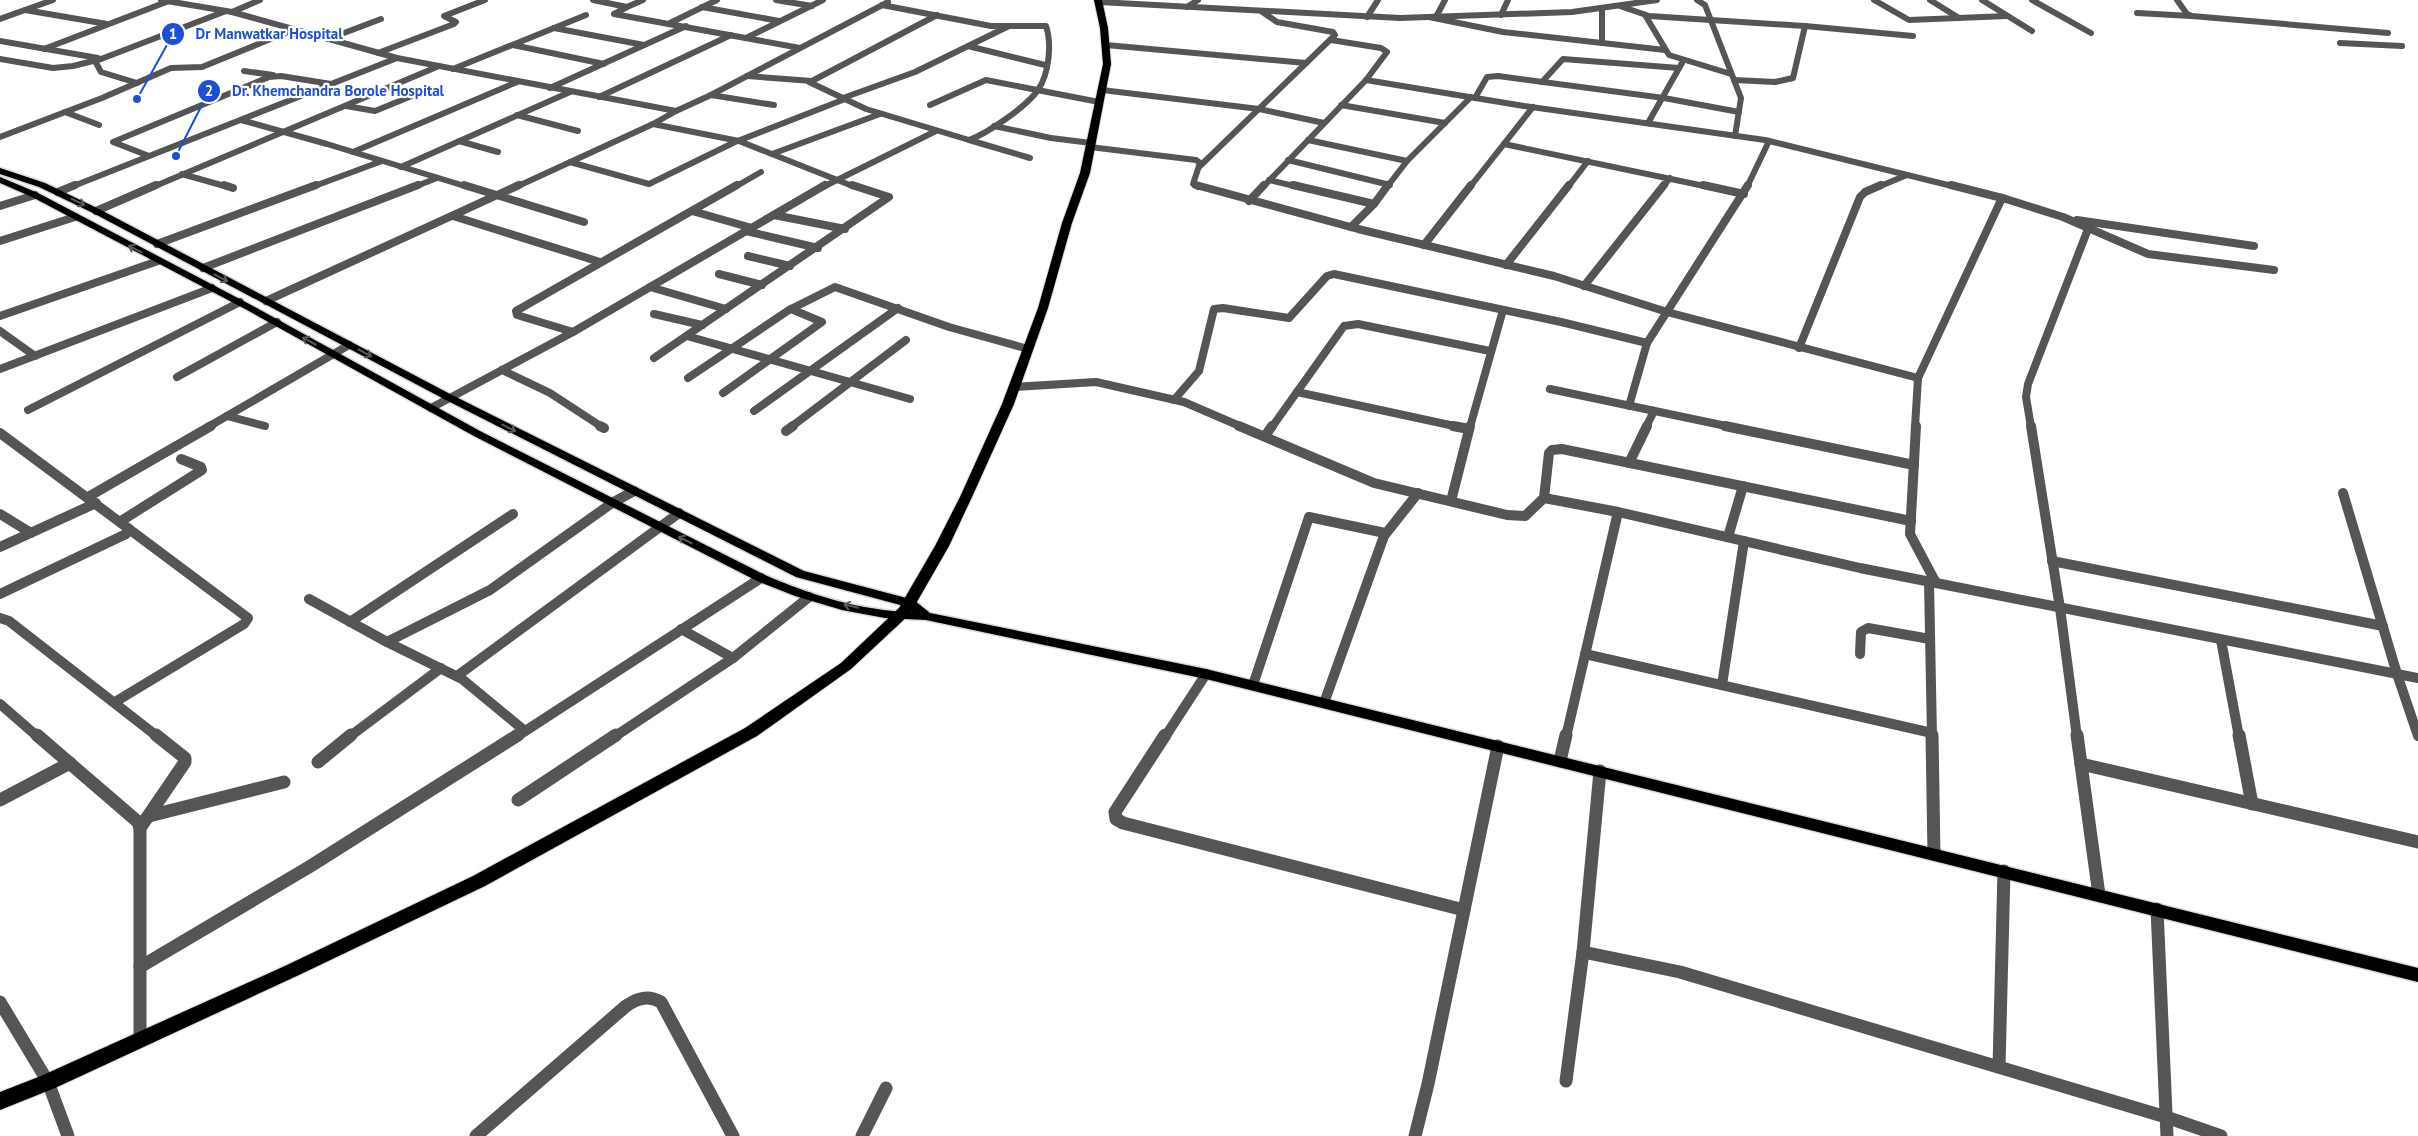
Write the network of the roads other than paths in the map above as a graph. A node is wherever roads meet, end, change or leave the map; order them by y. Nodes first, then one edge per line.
1 (53, 0) edge
2 (160, 0) edge
3 (185, 0) edge
4 (246, 0) edge
5 (260, 0) edge
6 (485, 0) edge
7 (593, 0) edge
8 (643, 0) edge
9 (717, 0) edge
10 (776, 0) edge
11 (823, 0) edge
12 (891, 0) edge
13 (1198, 0) edge
14 (1378, 0) edge
15 (1444, 0) edge
16 (1508, 0) edge
17 (1657, 0) edge
18 (1697, 0) edge
19 (1874, 0) edge
20 (1930, 0) edge
21 (1982, 0) edge
22 (2032, 0) edge
23 (2176, 0) edge
24 (169, 1) junction
25 (1099, 1) edge
26 (178, 3) junction
27 (882, 5) junction
28 (812, 6) junction
29 (1620, 6) junction
30 (627, 7) junction
31 (702, 7) junction
32 (1187, 7) junction
33 (1602, 9) junction
34 (24, 10) junction
35 (226, 11) junction
36 (1261, 11) junction
37 (2137, 13) dead end
38 (586, 14) dead end
39 (937, 15) junction
40 (1501, 15) junction
41 (1645, 15) junction
42 (2007, 16) junction
43 (2192, 16) junction
44 (1367, 17) junction
45 (1428, 17) junction
46 (1436, 17) junction
47 (1959, 18) junction
48 (0, 19) edge
49 (381, 19) dead end
50 (1711, 20) junction
51 (780, 21) junction
52 (670, 23) junction
53 (110, 24) junction
54 (1010, 25) junction
55 (686, 26) junction
56 (1805, 26) junction
57 (553, 28) junction
58 (2326, 28) junction
59 (295, 30) junction
60 (2032, 31) dead end
61 (2091, 32) dead end
62 (2388, 33) dead end
63 (731, 35) junction
64 (1913, 36) dead end
65 (746, 38) junction
66 (328, 39) junction
67 (1331, 40) junction
68 (0, 41) edge
69 (1602, 43) junction
70 (2340, 43) junction
71 (512, 45) junction
72 (644, 45) junction
73 (1106, 45) junction
74 (968, 46) junction
75 (2402, 46) dead end
76 (800, 48) junction
77 (44, 49) junction
78 (1665, 50) junction
79 (2349, 51) dead end
80 (378, 53) junction
81 (397, 58) junction
82 (0, 59) edge
83 (98, 60) junction
84 (1683, 60) junction
85 (1306, 63) junction
86 (604, 64) junction
87 (1045, 65) junction
88 (439, 66) junction
89 (1679, 68) junction
90 (453, 69) junction
91 (244, 71) dead end
92 (1731, 74) junction
93 (277, 76) junction
94 (748, 76) junction
95 (1366, 80) junction
96 (1734, 80) junction
97 (137, 82) junction
98 (517, 82) junction
99 (809, 82) junction
100 (1542, 82) junction
101 (332, 84) junction
102 (550, 88) junction
103 (1102, 90) junction
104 (1038, 91) junction
105 (420, 93) dead end
106 (565, 94) junction
107 (711, 95) junction
108 (598, 98) junction
109 (1473, 98) junction
110 (1664, 98) junction
111 (844, 99) junction
112 (1100, 102) junction
113 (774, 105) dead end
114 (930, 105) dead end
115 (1341, 105) junction
116 (345, 106) junction
117 (1532, 107) junction
118 (1259, 109) junction
119 (65, 112) junction
120 (674, 112) junction
121 (1739, 112) junction
122 (880, 114) junction
123 (518, 115) junction
124 (241, 120) junction
125 (1324, 123) junction
126 (1445, 123) junction
127 (1648, 123) junction
128 (99, 124) dead end
129 (654, 124) junction
130 (994, 126) junction
131 (285, 131) junction
132 (578, 131) dead end
133 (936, 132) junction
134 (1735, 136) junction
135 (0, 137) edge
136 (969, 140) junction
137 (1308, 140) junction
138 (459, 141) junction
139 (1769, 141) junction
140 (737, 142) junction
141 (1504, 144) junction
142 (1091, 145) junction
143 (352, 152) junction
144 (498, 152) dead end
145 (772, 154) junction
146 (149, 156) junction
147 (1030, 158) dead end
148 (1288, 160) junction
149 (1407, 160) junction
150 (382, 161) junction
151 (1588, 161) junction
152 (570, 162) junction
153 (1200, 166) junction
154 (401, 167) junction
155 (0, 170) edge
156 (761, 172) dead end
157 (182, 174) junction
158 (1908, 175) junction
159 (436, 178) junction
160 (1670, 178) junction
161 (0, 180) edge
162 (1269, 180) junction
163 (833, 181) junction
164 (1390, 185) junction
165 (233, 188) dead end
166 (58, 192) junction
167 (36, 194) junction
168 (1744, 194) junction
169 (495, 197) junction
170 (2002, 198) junction
171 (1249, 201) junction
172 (1374, 204) junction
173 (0, 206) edge
174 (96, 211) junction
175 (692, 211) junction
176 (774, 215) junction
177 (453, 216) junction
178 (75, 217) junction
179 (2063, 217) junction
180 (584, 222) dead end
181 (1350, 227) junction
182 (845, 229) junction
183 (2088, 229) junction
184 (749, 230) junction
185 (0, 241) edge
186 (157, 244) junction
187 (1424, 245) junction
188 (2254, 246) dead end
189 (818, 248) junction
190 (748, 256) dead end
191 (158, 261) junction
192 (600, 262) junction
193 (1506, 264) junction
194 (790, 266) junction
195 (203, 268) junction
196 (2274, 270) dead end
197 (719, 274) dead end
198 (762, 285) junction
199 (1584, 286) junction
200 (650, 287) junction
201 (212, 288) junction
202 (266, 301) junction
203 (240, 302) junction
204 (898, 308) junction
205 (726, 309) junction
206 (791, 309) junction
207 (1503, 310) junction
208 (1667, 312) junction
209 (654, 314) dead end
210 (0, 316) edge
211 (277, 322) junction
212 (702, 325) junction
213 (0, 331) edge
214 (573, 332) junction
215 (687, 336) junction
216 (906, 340) dead end
217 (1647, 343) junction
218 (349, 345) junction
219 (731, 348) junction
220 (1799, 348) junction
221 (1028, 349) junction
222 (1490, 351) junction
223 (332, 354) junction
224 (35, 356) junction
225 (654, 358) dead end
226 (770, 359) junction
227 (0, 369) edge
228 (502, 370) junction
229 (809, 370) junction
230 (177, 377) dead end
231 (688, 378) dead end
232 (1918, 378) junction
233 (851, 382) junction
234 (1014, 387) junction
235 (1550, 389) dead end
236 (1297, 392) junction
237 (723, 393) dead end
238 (451, 398) junction
239 (910, 398) dead end
240 (1174, 400) junction
241 (1629, 406) junction
242 (431, 408) junction
243 (28, 410) dead end
244 (754, 411) dead end
245 (1654, 411) junction
246 (227, 416) junction
247 (264, 426) dead end
248 (604, 428) dead end
249 (1470, 429) junction
250 (786, 430) dead end
251 (0, 433) edge
252 (1265, 436) junction
253 (181, 459) dead end
254 (1630, 462) junction
255 (1914, 465) junction
256 (1743, 486) junction
257 (634, 491) junction
258 (1418, 494) junction
259 (2343, 494) dead end
260 (1544, 498) junction
261 (92, 500) junction
262 (1451, 501) junction
263 (612, 503) junction
264 (1618, 512) junction
265 (679, 513) junction
266 (0, 514) edge
267 (513, 514) dead end
268 (121, 521) junction
269 (1911, 521) junction
270 (659, 527) junction
271 (129, 529) junction
272 (31, 533) junction
273 (1386, 533) junction
274 (724, 536) junction
275 (1728, 537) junction
276 (1744, 541) junction
277 (0, 547) edge
278 (703, 549) junction
279 (2052, 561) junction
280 (760, 578) junction
281 (1933, 583) junction
282 (0, 594) edge
283 (809, 597) junction
284 (309, 599) dead end
285 (909, 603) junction
286 (2060, 608) junction
287 (926, 616) junction
288 (898, 617) junction
289 (0, 618) edge
290 (350, 622) junction
291 (2383, 626) junction
292 (682, 629) junction
293 (1930, 639) junction
294 (2221, 640) junction
295 (387, 642) junction
296 (1585, 654) junction
297 (1860, 654) dead end
298 (733, 658) junction
299 (441, 668) junction
300 (1206, 674) junction
301 (2397, 674) junction
302 (456, 676) junction
303 (2418, 678) edge
304 (1253, 685) junction
305 (1722, 685) junction
306 (115, 702) junction
307 (1324, 703) junction
308 (0, 704) edge
309 (525, 731) junction
310 (1932, 732) junction
311 (2418, 736) edge
312 (1498, 746) junction
313 (1560, 761) junction
314 (318, 762) dead end
315 (70, 763) junction
316 (2081, 764) junction
317 (1600, 771) junction
318 (284, 782) dead end
319 (0, 800) edge
320 (518, 800) dead end
321 (2252, 804) junction
322 (149, 816) junction
323 (140, 828) junction
324 (2418, 842) edge
325 (1934, 854) junction
326 (2004, 871) junction
327 (2099, 895) junction
328 (2157, 909) junction
329 (1464, 910) junction
330 (1583, 952) junction
331 (140, 967) junction
332 (2418, 975) edge
333 (0, 1002) edge
334 (140, 1040) junction
335 (1999, 1067) junction
336 (1566, 1081) dead end
337 (48, 1082) junction
338 (886, 1088) dead end
339 (0, 1101) edge
340 (2166, 1116) junction
341 (68, 1136) edge
342 (476, 1136) edge
343 (733, 1136) edge
344 (862, 1136) edge
345 (1415, 1136) edge
346 (2168, 1136) edge
347 (2221, 1136) edge

1 - 34 street
2 - 24 street
3 - 26 street
4 - 35 street
5 - 35 street
6 - 80 street
7 - 30 street
8 - 30 street
9 - 31 street
10 - 28 street
11 - 28 street
12 - 27 street
13 - 32 street
14 - 44 street
15 - 46 street
16 - 40 street
17 - 29 street
18 - 50 street
19 - 47 street
20 - 47 street
21 - 42 street
22 - 61 street
23 - 43 street
24 - 26 street
24 - 53 street
25 - 32 street
25 - 73 highway
26 - 35 street
27 - 39 street
27 - 76 street
28 - 51 street
29 - 33 street
29 - 41 street
30 - 52 street
31 - 51 street
31 - 52 street
32 - 36 street
33 - 40 street
33 - 69 street
34 - 48 street
34 - 53 street
35 - 59 street
35 - 83 street
36 - 44 street
36 - 67 street
37 - 43 street
38 - 57 street
39 - 54 street
39 - 99 street
40 - 46 street
41 - 50 street
41 - 78 street
42 - 47 street
42 - 60 street
43 - 58 street
44 - 45 street
45 - 46 street
45 - 69 street
49 - 66 street
50 - 56 street
50 - 92 street
51 - 65 street
52 - 55 street
53 - 77 street
54 - 74 street
54 - 87 street
55 - 63 street
55 - 72 street
56 - 64 street
56 - 96 street
57 - 71 street
57 - 72 street
58 - 62 street
58 - 70 street
59 - 66 street
59 - 97 street
63 - 65 street
63 - 108 street
65 - 76 street
66 - 80 street
67 - 85 street
67 - 95 street
68 - 77 street
69 - 78 street
70 - 75 street
70 - 79 street
71 - 86 street
71 - 90 street
72 - 86 street
73 - 85 street
73 - 103 highway
74 - 87 street
74 - 111 street
76 - 94 street
77 - 83 street
78 - 84 street
80 - 81 street
81 - 88 street
81 - 101 street
82 - 83 street
83 - 97 street
84 - 89 street
84 - 92 street
85 - 118 street
86 - 102 street
87 - 104 street
88 - 90 street
88 - 116 street
89 - 100 street
89 - 110 street
90 - 98 street
91 - 93 street
92 - 96 street
93 - 101 street
93 - 146 street
94 - 99 street
94 - 107 street
95 - 109 street
95 - 115 street
96 - 121 street
97 - 119 street
98 - 102 street
98 - 143 street
99 - 111 street
100 - 109 street
100 - 110 street
101 - 124 street
102 - 106 street
103 - 112 highway
103 - 118 street
104 - 112 street
104 - 114 street
104 - 130 street
105 - 116 street
106 - 108 street
106 - 123 street
107 - 113 street
107 - 120 street
108 - 120 street
109 - 117 street
109 - 126 street
110 - 121 street
110 - 127 street
111 - 122 street
111 - 140 street
112 - 142 highway
115 - 125 street
115 - 126 street
116 - 131 street
117 - 127 street
117 - 141 street
118 - 125 street
118 - 153 street
119 - 128 street
119 - 135 street
120 - 129 street
121 - 134 street
122 - 133 street
122 - 145 street
123 - 132 street
123 - 138 street
124 - 131 street
124 - 146 street
125 - 137 street
126 - 149 street
127 - 134 street
129 - 140 street
129 - 152 street
130 - 136 street
130 - 142 street
131 - 143 street
131 - 157 street
133 - 136 street
133 - 163 street
134 - 139 street
136 - 147 street
137 - 148 street
137 - 149 street
138 - 144 street
138 - 154 street
139 - 158 street
139 - 168 street
140 - 145 street
140 - 152 street
141 - 151 street
141 - 187 street
142 - 153 street
142 - 221 highway
143 - 150 street
145 - 163 street
146 - 166 street
148 - 162 street
148 - 164 street
149 - 164 street
150 - 154 street
150 - 186 street
151 - 160 street
151 - 193 street
152 - 169 street
153 - 171 street
154 - 159 street
155 - 166 main road
156 - 175 street
157 - 165 street
157 - 174 street
158 - 170 street
158 - 220 street
159 - 169 street
159 - 195 street
160 - 168 street
160 - 199 street
161 - 167 main road
162 - 171 street
162 - 172 street
163 - 176 street
163 - 182 street
164 - 172 street
166 -> 174 main road
167 - 173 street
167 - 178 main road
168 - 208 street
169 - 177 street
169 - 180 street
170 - 179 street
170 - 232 street
171 - 181 street
172 - 181 street
174 - 186 main road
175 - 184 street
175 - 192 street
176 - 182 street
176 - 184 street
177 - 192 street
177 - 202 street
178 - 185 street
191 -> 178 main road
179 - 183 street
179 - 188 street
181 - 187 street
182 - 189 street
183 - 196 street
183 - 279 street
184 - 189 street
184 - 200 street
186 - 195 main road
187 - 193 street
189 - 194 street
190 - 194 street
191 - 201 main road
191 - 210 street
192 - 214 street
193 - 199 street
194 - 198 street
195 -> 202 main road
197 - 198 street
198 - 205 street
199 - 208 street
200 - 205 street
200 - 214 street
201 - 203 main road
201 - 224 street
202 - 218 main road
203 - 211 main road
203 - 243 street
204 - 206 street
204 - 221 street
204 - 229 street
205 - 212 street
206 - 219 street
206 - 226 street
207 - 217 street
207 - 222 street
207 - 240 street
208 - 217 street
208 - 220 street
209 - 212 street
223 -> 211 main road
211 - 230 street
212 - 215 street
213 - 224 street
214 - 228 street
215 - 219 street
215 - 225 street
216 - 233 street
217 - 241 street
218 - 223 street
218 -> 238 main road
219 - 226 street
219 - 231 street
220 - 232 street
221 - 234 highway
222 - 236 street
222 - 249 street
223 - 242 main road
223 - 246 street
224 - 227 street
226 - 229 street
226 - 237 street
228 - 238 street
228 - 248 street
229 - 233 street
229 - 244 street
232 - 255 street
233 - 239 street
233 - 250 street
234 - 240 street
234 - 285 highway
235 - 241 street
236 - 249 street
236 - 252 street
238 - 242 street
238 -> 257 main road
240 - 252 street
241 - 245 street
242 - 263 main road
245 - 254 street
245 - 255 street
246 - 247 street
246 - 261 street
249 - 262 street
251 - 261 street
252 - 258 street
253 - 268 street
254 - 256 street
254 - 260 street
255 - 269 street
256 - 269 street
256 - 275 street
257 - 263 street
257 - 265 main road
258 - 262 street
258 - 273 street
259 - 291 street
260 - 262 street
260 - 264 street
261 - 268 street
261 - 272 street
263 - 270 main road
263 - 295 street
264 - 275 street
264 - 296 street
265 - 270 street
265 - 274 main road
266 - 272 street
267 - 290 street
268 - 271 street
269 - 281 street
278 -> 270 main road
270 - 302 street
271 - 282 street
271 - 306 street
272 - 277 street
273 - 304 street
273 - 307 street
274 - 278 main road
274 - 285 main road
275 - 276 street
276 - 281 street
276 - 305 street
278 - 280 main road
279 - 286 street
279 - 291 street
280 - 283 main road
280 - 292 street
281 - 286 street
281 - 293 street
288 -> 283 main road
283 - 298 street
284 - 290 street
285 - 287 main road
285 - 288 highway
286 - 294 street
286 - 316 street
287 - 288 main road
287 - 300 main road
288 - 334 highway
289 - 306 street
290 - 295 street
291 - 301 street
292 - 298 street
292 - 309 street
293 - 297 street
293 - 310 street
294 - 301 street
294 - 321 street
295 - 299 street
296 - 305 street
296 - 313 street
298 - 320 street
299 - 302 street
299 - 314 street
300 - 304 main road
300 - 329 street
301 - 303 street
301 - 311 street
302 - 309 street
304 - 307 main road
305 - 310 street
306 - 322 street
307 - 312 main road
308 - 315 street
309 - 331 street
310 - 325 street
312 - 313 main road
312 - 329 street
313 - 317 main road
315 - 319 street
315 - 323 street
316 - 321 street
316 - 327 street
317 - 325 main road
317 - 330 street
318 - 322 street
321 - 324 street
322 - 323 street
323 - 331 street
325 - 326 main road
326 - 327 main road
326 - 335 street
327 - 328 main road
328 - 332 main road
328 - 340 street
329 - 345 street
330 - 335 street
330 - 336 street
331 - 334 street
333 - 337 street
334 - 337 highway
335 - 340 street
337 - 339 highway
337 - 341 street
338 - 344 street
340 - 346 street
340 - 347 street
342 - 343 street

